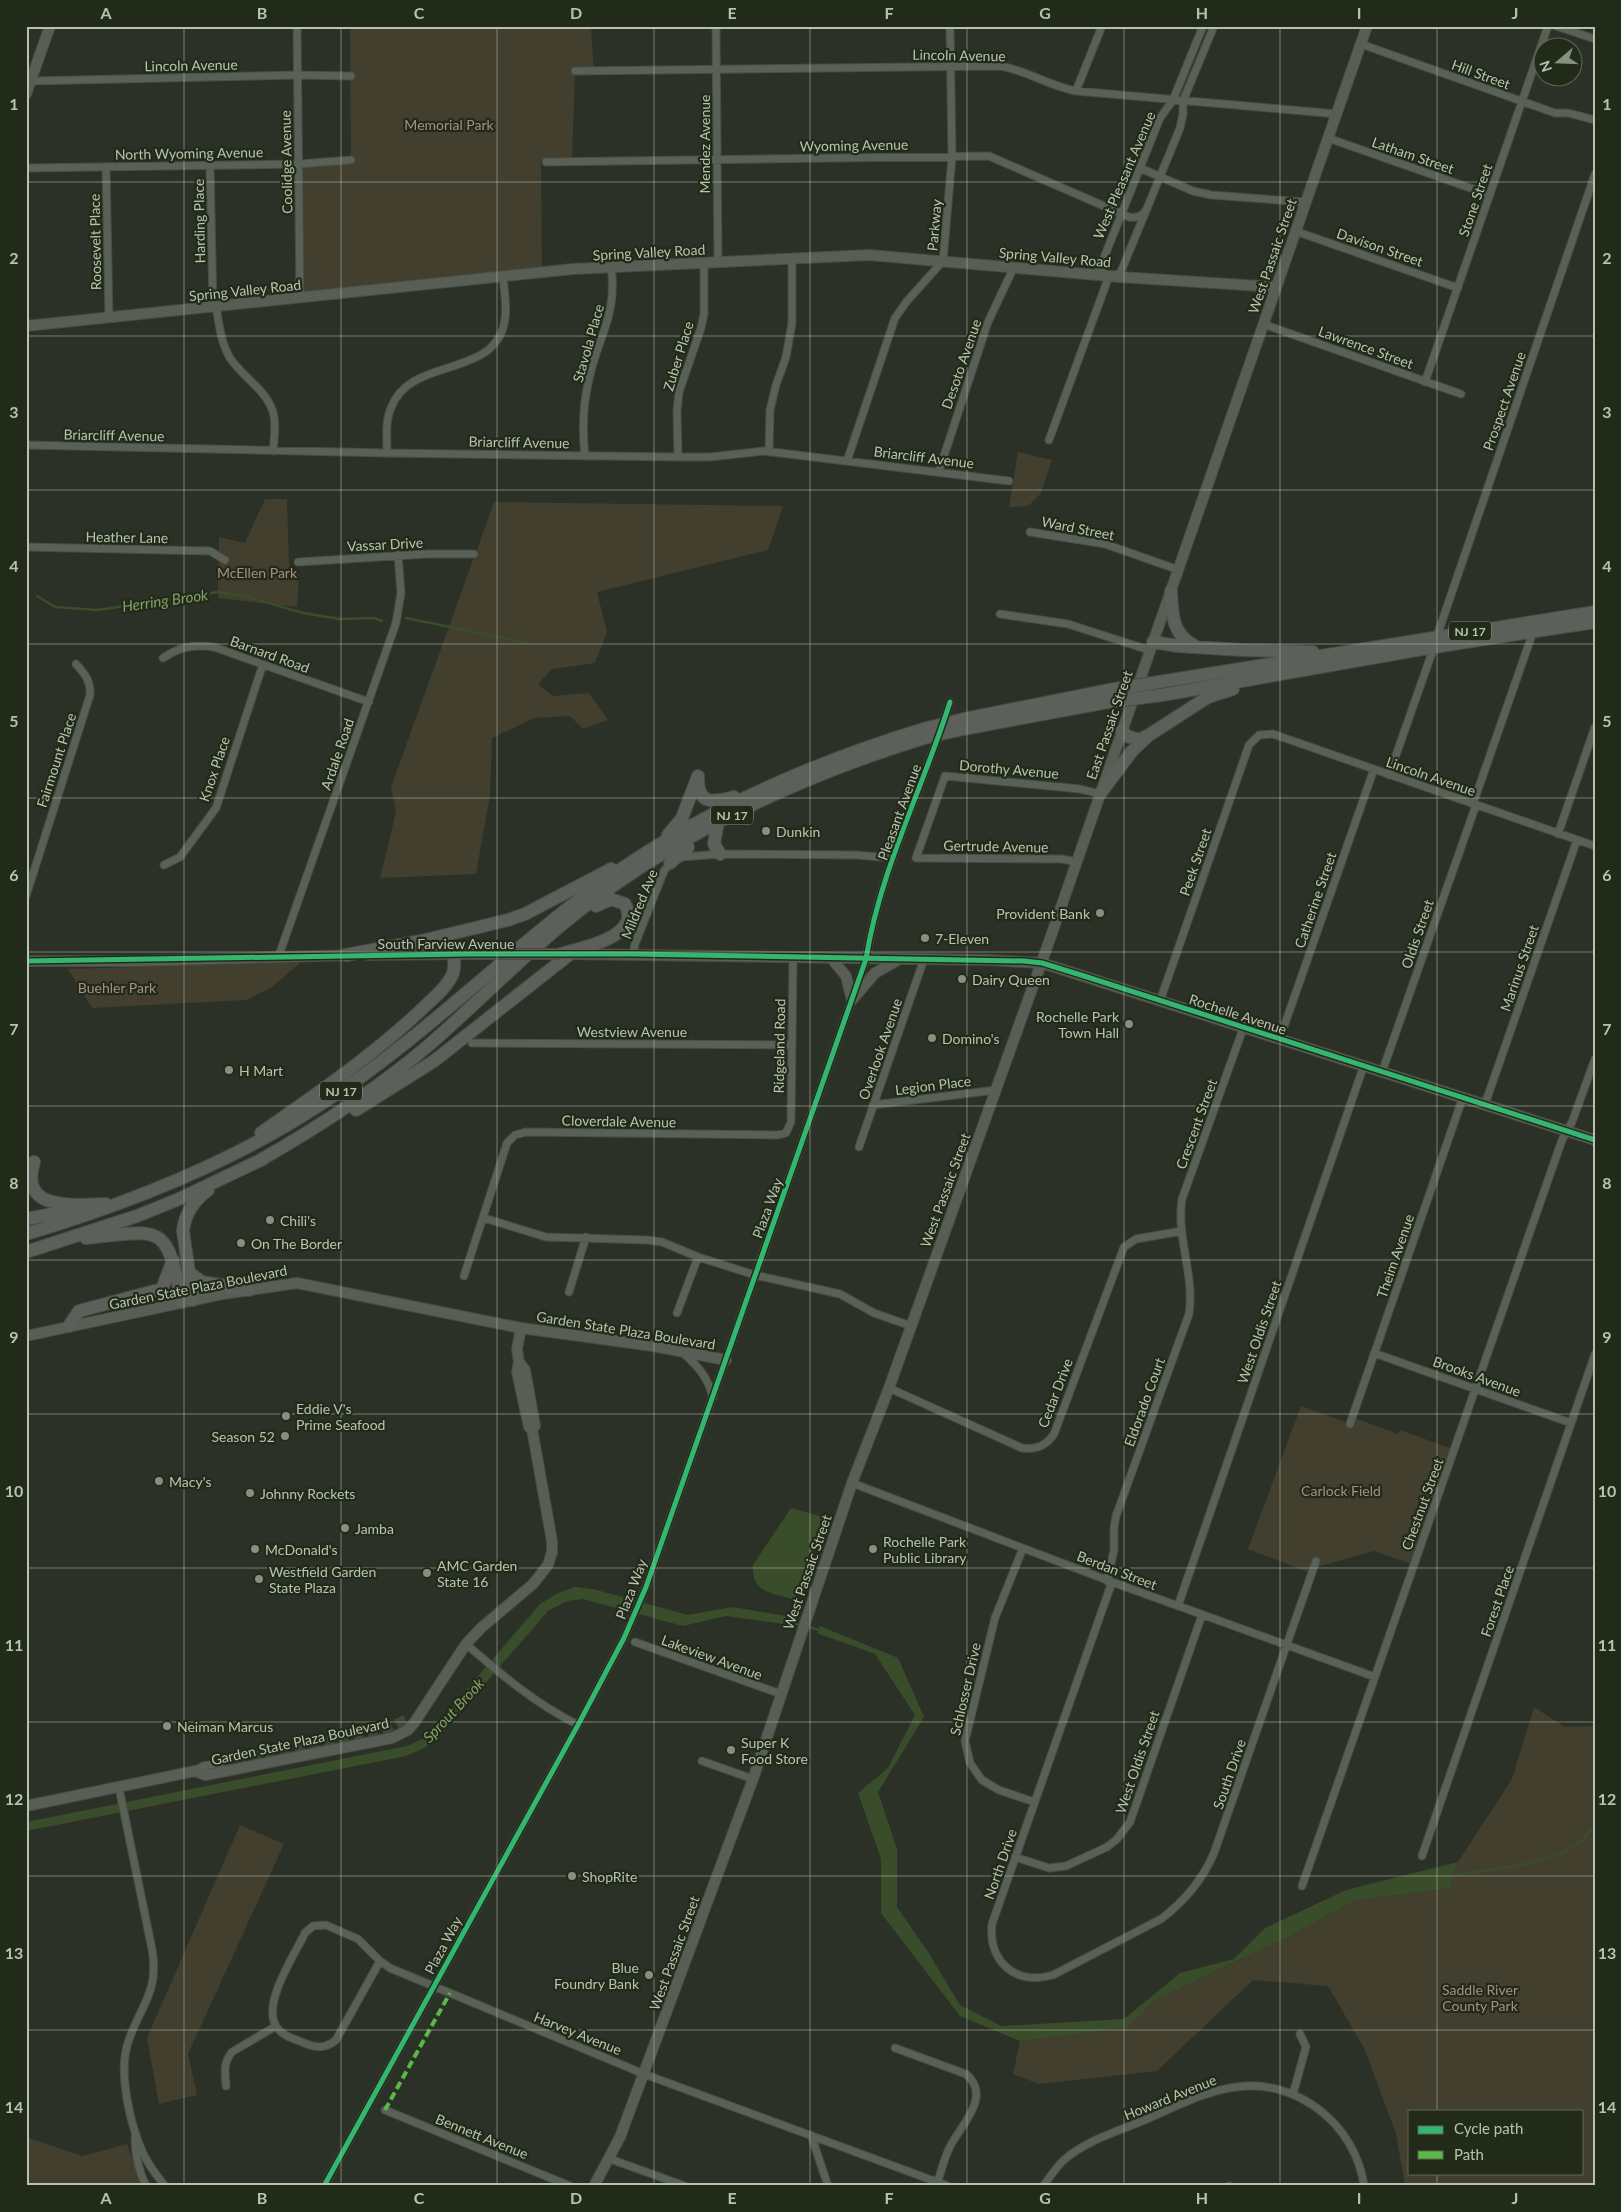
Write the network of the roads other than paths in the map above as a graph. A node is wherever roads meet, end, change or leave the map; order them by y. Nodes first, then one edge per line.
1 (50, 26) edge
2 (297, 26) edge
3 (716, 26) edge
4 (950, 26) edge
5 (1102, 26) edge
6 (1203, 26) edge
7 (1214, 26) edge
8 (1367, 26) edge
9 (1548, 26) edge
10 (1556, 26) edge
11 (1595, 40) edge
12 (1361, 44) junction
13 (951, 66) junction
14 (716, 69) junction
15 (575, 71) dead end
16 (297, 75) junction
17 (350, 76) dead end
18 (31, 80) junction
19 (1076, 91) junction
20 (26, 94) edge
21 (1173, 100) junction
22 (1183, 101) junction
23 (1522, 102) junction
24 (1337, 114) junction
25 (1595, 120) edge
26 (1328, 138) junction
27 (952, 157) junction
28 (351, 160) dead end
29 (717, 160) junction
30 (546, 162) dead end
31 (299, 164) junction
32 (210, 165) junction
33 (106, 167) junction
34 (26, 168) edge
35 (1140, 168) junction
36 (1595, 174) edge
37 (1160, 177) junction
38 (1490, 195) junction
39 (1305, 202) junction
40 (1147, 209) junction
41 (1122, 212) junction
42 (1295, 231) junction
43 (792, 258) junction
44 (943, 260) junction
45 (718, 262) junction
46 (704, 263) junction
47 (611, 267) junction
48 (1014, 268) junction
49 (503, 276) junction
50 (1109, 276) junction
51 (1275, 288) junction
52 (1458, 288) junction
53 (300, 298) junction
54 (215, 306) junction
55 (109, 318) junction
56 (1263, 324) junction
57 (26, 326) edge
58 (1425, 382) junction
59 (1461, 394) dead end
60 (1049, 440) dead end
61 (26, 445) edge
62 (274, 451) junction
63 (769, 452) junction
64 (387, 453) junction
65 (585, 456) junction
66 (678, 457) junction
67 (847, 460) junction
68 (939, 471) junction
69 (1009, 481) dead end
70 (1204, 496) joint
71 (1030, 532) dead end
72 (26, 547) edge
73 (474, 554) dead end
74 (398, 555) junction
75 (225, 560) dead end
76 (298, 562) dead end
77 (1179, 570) junction
78 (1171, 591) junction
79 (1595, 612) edge
80 (1000, 614) dead end
81 (1595, 622) edge
82 (1533, 632) junction
83 (1435, 641) junction
84 (1151, 646) junction
85 (1200, 648) junction
86 (1336, 654) junction
87 (163, 658) dead end
88 (76, 664) dead end
89 (263, 664) junction
90 (1315, 667) junction
91 (1108, 696) junction
92 (369, 702) junction
93 (950, 702) dead end
94 (1595, 727) edge
95 (1122, 731) junction
96 (926, 733) junction
97 (1149, 735) junction
98 (1259, 735) joint
99 (1374, 770) junction
100 (1389, 775) junction
101 (754, 793) junction
102 (1100, 794) junction
103 (1474, 805) junction
104 (719, 824) junction
105 (1558, 834) junction
106 (1577, 840) junction
107 (1595, 846) edge
108 (653, 849) junction
109 (720, 854) junction
110 (893, 858) junction
111 (916, 858) joint
112 (632, 862) junction
113 (1077, 862) junction
114 (670, 863) junction
115 (164, 865) dead end
116 (26, 896) edge
117 (559, 928) junction
118 (454, 954) junction
119 (564, 954) junction
120 (633, 954) junction
121 (346, 955) junction
122 (278, 958) junction
123 (793, 958) junction
124 (831, 958) junction
125 (866, 959) junction
126 (901, 959) junction
127 (924, 959) junction
128 (26, 961) edge
129 (1042, 963) junction
130 (852, 1000) junction
131 (1160, 1001) junction
132 (1244, 1026) junction
133 (1280, 1038) junction
134 (472, 1043) dead end
135 (791, 1045) junction
136 (1595, 1059) edge
137 (1364, 1065) junction
138 (1382, 1072) junction
139 (996, 1090) junction
140 (1464, 1097) junction
141 (1485, 1104) junction
142 (873, 1105) junction
143 (1567, 1131) junction
144 (786, 1133) joint
145 (1595, 1140) edge
146 (859, 1147) dead end
147 (220, 1161) junction
148 (34, 1162) dead end
149 (257, 1162) junction
150 (228, 1176) junction
151 (114, 1204) junction
152 (484, 1218) junction
153 (26, 1219) edge
154 (1182, 1231) junction
155 (26, 1234) edge
156 (586, 1237) junction
157 (56, 1242) junction
158 (26, 1252) edge
159 (698, 1257) junction
160 (173, 1260) junction
161 (188, 1272) junction
162 (755, 1275) junction
163 (464, 1276) dead end
164 (249, 1290) junction
165 (569, 1292) dead end
166 (187, 1301) junction
167 (677, 1313) dead end
168 (69, 1326) junction
169 (911, 1326) junction
170 (521, 1328) junction
171 (26, 1336) edge
172 (682, 1352) junction
173 (1374, 1353) junction
174 (1595, 1354) edge
175 (726, 1360) junction
176 (889, 1388) junction
177 (1476, 1389) junction
178 (713, 1398) junction
179 (1571, 1423) junction
180 (1350, 1424) dead end
181 (852, 1483) junction
182 (1023, 1548) junction
183 (1316, 1561) dead end
184 (1109, 1581) junction
185 (1178, 1606) junction
186 (1202, 1615) junction
187 (635, 1642) dead end
188 (466, 1644) junction
189 (1286, 1645) junction
190 (1375, 1677) junction
191 (781, 1694) junction
192 (426, 1704) junction
193 (408, 1719) tunnel mouth
194 (578, 1725) junction
195 (702, 1761) dead end
196 (221, 1763) tunnel mouth
197 (195, 1771) junction
198 (753, 1779) junction
199 (119, 1788) junction
200 (1034, 1802) junction
201 (26, 1806) edge
202 (1422, 1856) dead end
203 (1015, 1857) junction
204 (1302, 1886) dead end
205 (1180, 1904) joint
206 (380, 1961) junction
207 (434, 1987) junction
208 (276, 2026) junction
209 (1300, 2034) dead end
210 (895, 2048) dead end
211 (644, 2074) junction
212 (226, 2086) dead end
213 (1293, 2094) junction
214 (385, 2110) dead end
215 (135, 2131) junction
216 (811, 2135) junction
217 (610, 2159) junction
218 (938, 2181) junction
219 (146, 2186) edge
220 (165, 2186) edge
221 (324, 2186) edge
222 (570, 2186) edge
223 (594, 2186) edge
224 (685, 2186) edge
225 (828, 2186) edge
226 (948, 2186) edge
227 (1043, 2186) edge
228 (1364, 2186) edge

1 - 18 street
2 - 16 street, Coolidge Avenue
3 - 14 street, Mendez Avenue
4 - 13 street, Parkway
5 - 19 street
6 - 21 street, West Pleasant Avenue
7 - 22 street
8 - 12 street, West Passaic Street
9 - 23 street, Stone Street
10 - 11 street
12 - 23 street, Hill Street
12 - 24 street, West Passaic Street
13 - 14 street, Lincoln Avenue
13 - 19 street, Lincoln Avenue
13 - 27 street, Parkway
14 - 15 street, Lincoln Avenue
14 - 29 street, Mendez Avenue
16 - 17 street, Lincoln Avenue
16 - 18 street, Lincoln Avenue
16 - 31 street, Coolidge Avenue
18 - 20 street
19 - 21 street, Lincoln Avenue
21 - 22 street, Lincoln Avenue
21 - 35 street, West Pleasant Avenue
22 - 24 street, Lincoln Avenue
22 - 37 street
23 - 25 street, Hill Street
23 - 38 street, Stone Street
24 - 26 street, West Passaic Street
26 - 38 street, Latham Street
26 - 39 street, West Passaic Street
27 - 29 street, Wyoming Avenue
27 - 41 street, Wyoming Avenue
27 - 44 street, Parkway
28 - 31 street, North Wyoming Avenue
29 - 30 street, Wyoming Avenue
29 - 45 street, Mendez Avenue
31 - 32 street, North Wyoming Avenue
31 - 53 street, Coolidge Avenue
32 - 33 street, North Wyoming Avenue
32 - 54 street, Harding Place
33 - 34 street, North Wyoming Avenue
33 - 55 street, Roosevelt Place
35 - 37 street
35 - 41 street, West Pleasant Avenue
36 - 83 street, Prospect Avenue
37 - 39 street
37 - 40 street
38 - 52 street, Stone Street
39 - 42 street, West Passaic Street
40 - 41 street, Wyoming Avenue
40 - 50 street
41 - 50 street, West Pleasant Avenue
42 - 51 street, West Passaic Street
42 - 52 street, Davison Street
43 - 44 street, Spring Valley Road
43 - 45 street, Spring Valley Road
43 - 63 street
44 - 48 street, Spring Valley Road
44 - 67 street, Parkway
45 - 46 street, Spring Valley Road
46 - 47 street, Spring Valley Road
46 - 66 street, Zuber Place
47 - 49 street, Spring Valley Road
47 - 65 street, Stavola Place
48 - 50 street, Spring Valley Road
48 - 68 street, Desoto Avenue
49 - 53 street, Spring Valley Road
49 - 64 street
50 - 51 street, Spring Valley Road
50 - 60 street
51 - 56 street, West Passaic Street
52 - 58 street, Stone Street
53 - 54 street, Spring Valley Road
54 - 55 street, Spring Valley Road
54 - 62 street, Harding Place
55 - 57 street, Spring Valley Road
56 - 58 street, Lawrence Street
56 - 70 street, West Passaic Street
58 - 59 street, Lawrence Street
61 - 62 street, Briarcliff Avenue
62 - 64 street, Briarcliff Avenue
63 - 66 street, Briarcliff Avenue
63 - 67 street, Briarcliff Avenue
64 - 65 street, Briarcliff Avenue
65 - 66 street, Briarcliff Avenue
67 - 68 street, Briarcliff Avenue
68 - 69 street, Briarcliff Avenue
70 - 77 street, East Passaic Street
71 - 77 street, Ward Street
72 - 75 street, Heather Lane
73 - 74 street, Vassar Drive
74 - 76 street, Vassar Drive
74 - 92 street, Ardale Road
77 - 78 street, East Passaic Street
78 - 84 street, East Passaic Street
78 - 85 highway
79 - 83 highway, NJ 17
80 - 84 street
81 - 82 highway, NJ 17
82 - 83 highway, NJ 17
82 - 103 street, Oldis Street
83 - 86 highway, NJ 17
83 - 90 highway, NJ 17
83 - 100 street, Prospect Avenue
84 - 85 highway
84 - 95 street, East Passaic Street
85 - 86 highway
86 - 91 highway, NJ 17, bridge
87 - 89 street, Barnard Road
88 - 116 street, Fairmount Place
89 - 92 street, Barnard Road
89 - 115 street, Knox Place
90 - 91 highway, NJ 17, bridge
90 - 97 highway
91 - 96 highway, NJ 17, bridge
92 - 122 street, Ardale Road
93 - 110 street, Pleasant Avenue
94 - 105 street
95 - 97 highway
95 - 102 street, East Passaic Street
96 - 101 highway, NJ 17
96 - 104 highway, NJ 17
97 - 102 highway
98 - 99 street, Lincoln Avenue
98 - 131 street, Peek Street
99 - 100 street, Lincoln Avenue
99 - 133 street, Catherine Street
100 - 103 street, Lincoln Avenue
101 - 108 highway, NJ 17
101 - 108 highway
102 - 111 street, Dorothy Avenue
102 - 113 street, East Passaic Street
103 - 105 street, Lincoln Avenue
103 - 138 street, Oldis Street
104 - 109 highway
104 - 114 highway
104 - 117 highway, NJ 17
105 - 106 street, Lincoln Avenue
106 - 107 street, Lincoln Avenue
106 - 141 street, Marinus Street
108 - 112 highway, NJ 17
109 - 110 street
109 - 114 street
110 - 125 street, Pleasant Avenue
111 - 113 street, Gertrude Avenue
112 - 121 highway
112 - 147 highway, NJ 17
113 - 129 street, East Passaic Street
114 - 120 street, Mildred Ave
117 - 119 highway
117 - 149 highway, NJ 17
118 - 119 street, South Farview Avenue, bridge
118 - 121 street, South Farview Avenue
118 - 147 highway
119 - 120 street, South Farview Avenue
119 - 149 highway
120 - 123 street, South Farview Avenue
121 - 122 street, South Farview Avenue
122 - 128 street, South Farview Avenue
123 - 124 street, South Farview Avenue
123 - 135 street, Ridgeland Road
124 - 125 street, South Farview Avenue
124 - 130 street
125 - 126 street, Rochelle Avenue
125 - 130 street, Plaza Way
126 - 127 street, Rochelle Avenue
126 - 130 street
127 - 129 street, Rochelle Avenue
127 - 142 street, Overlook Avenue
129 - 131 street, Rochelle Avenue
129 - 139 street, West Passaic Street
130 - 162 street, Plaza Way
131 - 132 street, Rochelle Avenue
132 - 133 street, Rochelle Avenue
132 - 154 street, Crescent Street
133 - 137 street, Rochelle Avenue
134 - 135 street, Westview Avenue
135 - 144 street, Ridgeland Road
136 - 143 street, Chestnut Street
137 - 138 street, Rochelle Avenue
137 - 185 street, West Oldis Street
138 - 140 street, Rochelle Avenue
139 - 142 street, Legion Place
139 - 169 street, West Passaic Street
140 - 141 street, Rochelle Avenue
140 - 173 street, Theim Avenue
141 - 143 street, Rochelle Avenue
142 - 146 street, Overlook Avenue
143 - 145 street, Rochelle Avenue
143 - 177 street, Chestnut Street
144 - 152 street, Cloverdale Avenue
147 - 151 highway, NJ 17
148 - 151 highway
149 - 150 highway, NJ 17
150 - 157 highway, NJ 17
150 - 161 highway
151 - 153 highway
151 - 155 highway, NJ 17
152 - 156 street
152 - 163 street
154 - 176 street, Cedar Drive
154 - 184 street, Eldorado Court
156 - 159 street
156 - 165 street
157 - 158 highway, NJ 17
157 - 160 highway
159 - 162 street
159 - 167 street
160 - 166 highway
160 - 168 highway
161 - 164 highway
161 - 166 highway
162 - 169 street
162 - 175 street, Plaza Way
164 - 166 street, Garden State Plaza Boulevard
164 - 170 street, Garden State Plaza Boulevard
166 - 168 street, Garden State Plaza Boulevard
168 - 171 street, Garden State Plaza Boulevard
169 - 176 street, West Passaic Street
170 - 172 street, Garden State Plaza Boulevard
170 - 188 street, Garden State Plaza Boulevard
172 - 175 street, Garden State Plaza Boulevard
172 - 178 street
173 - 177 street, Brooks Avenue
173 - 180 street, Theim Avenue
174 - 179 street, Forest Place
175 - 178 street, Plaza Way
176 - 181 street, West Passaic Street
177 - 179 street, Brooks Avenue
177 - 190 street, Chestnut Street
178 - 194 street, Plaza Way
179 - 202 street, Forest Place
181 - 182 street, Berdan Street
181 - 191 street, West Passaic Street
182 - 184 street, Berdan Street
182 - 200 street, Schlosser Drive
183 - 189 street, South Drive
184 - 185 street, Berdan Street
184 - 200 street, North Drive
185 - 186 street, Berdan Street
186 - 189 street, Berdan Street
186 - 203 street, West Oldis Street
187 - 191 street, Lakeview Avenue
188 - 192 street, Garden State Plaza Boulevard
188 - 194 street
189 - 190 street, Berdan Street
189 - 205 street, South Drive
190 - 204 street, Chestnut Street
191 - 198 street, West Passaic Street
192 - 193 street, Garden State Plaza Boulevard
192 - 197 street, Garden State Plaza Boulevard
194 - 207 street, Plaza Way
195 - 198 street
196 - 197 street, Garden State Plaza Boulevard
197 - 199 street, Garden State Plaza Boulevard
198 - 211 street, West Passaic Street
199 - 201 street, Garden State Plaza Boulevard
199 - 215 street
200 - 203 street, North Drive
203 - 205 street, North Drive
206 - 207 street, Harvey Avenue
206 - 208 street
206 - 208 street, Harvey Avenue
207 - 211 street, Harvey Avenue
207 - 221 street, Plaza Way
208 - 212 street
209 - 213 street
210 - 218 street
211 - 216 street, Harvey Avenue
211 - 217 street, West Passaic Street
213 - 227 street, Howard Avenue
213 - 228 street, Howard Avenue
214 - 222 street, Bennett Avenue
215 - 219 street
215 - 220 street
216 - 218 street, Harvey Avenue
216 - 225 street
217 - 223 street, West Passaic Street
217 - 224 street
218 - 226 street, Harvey Avenue

